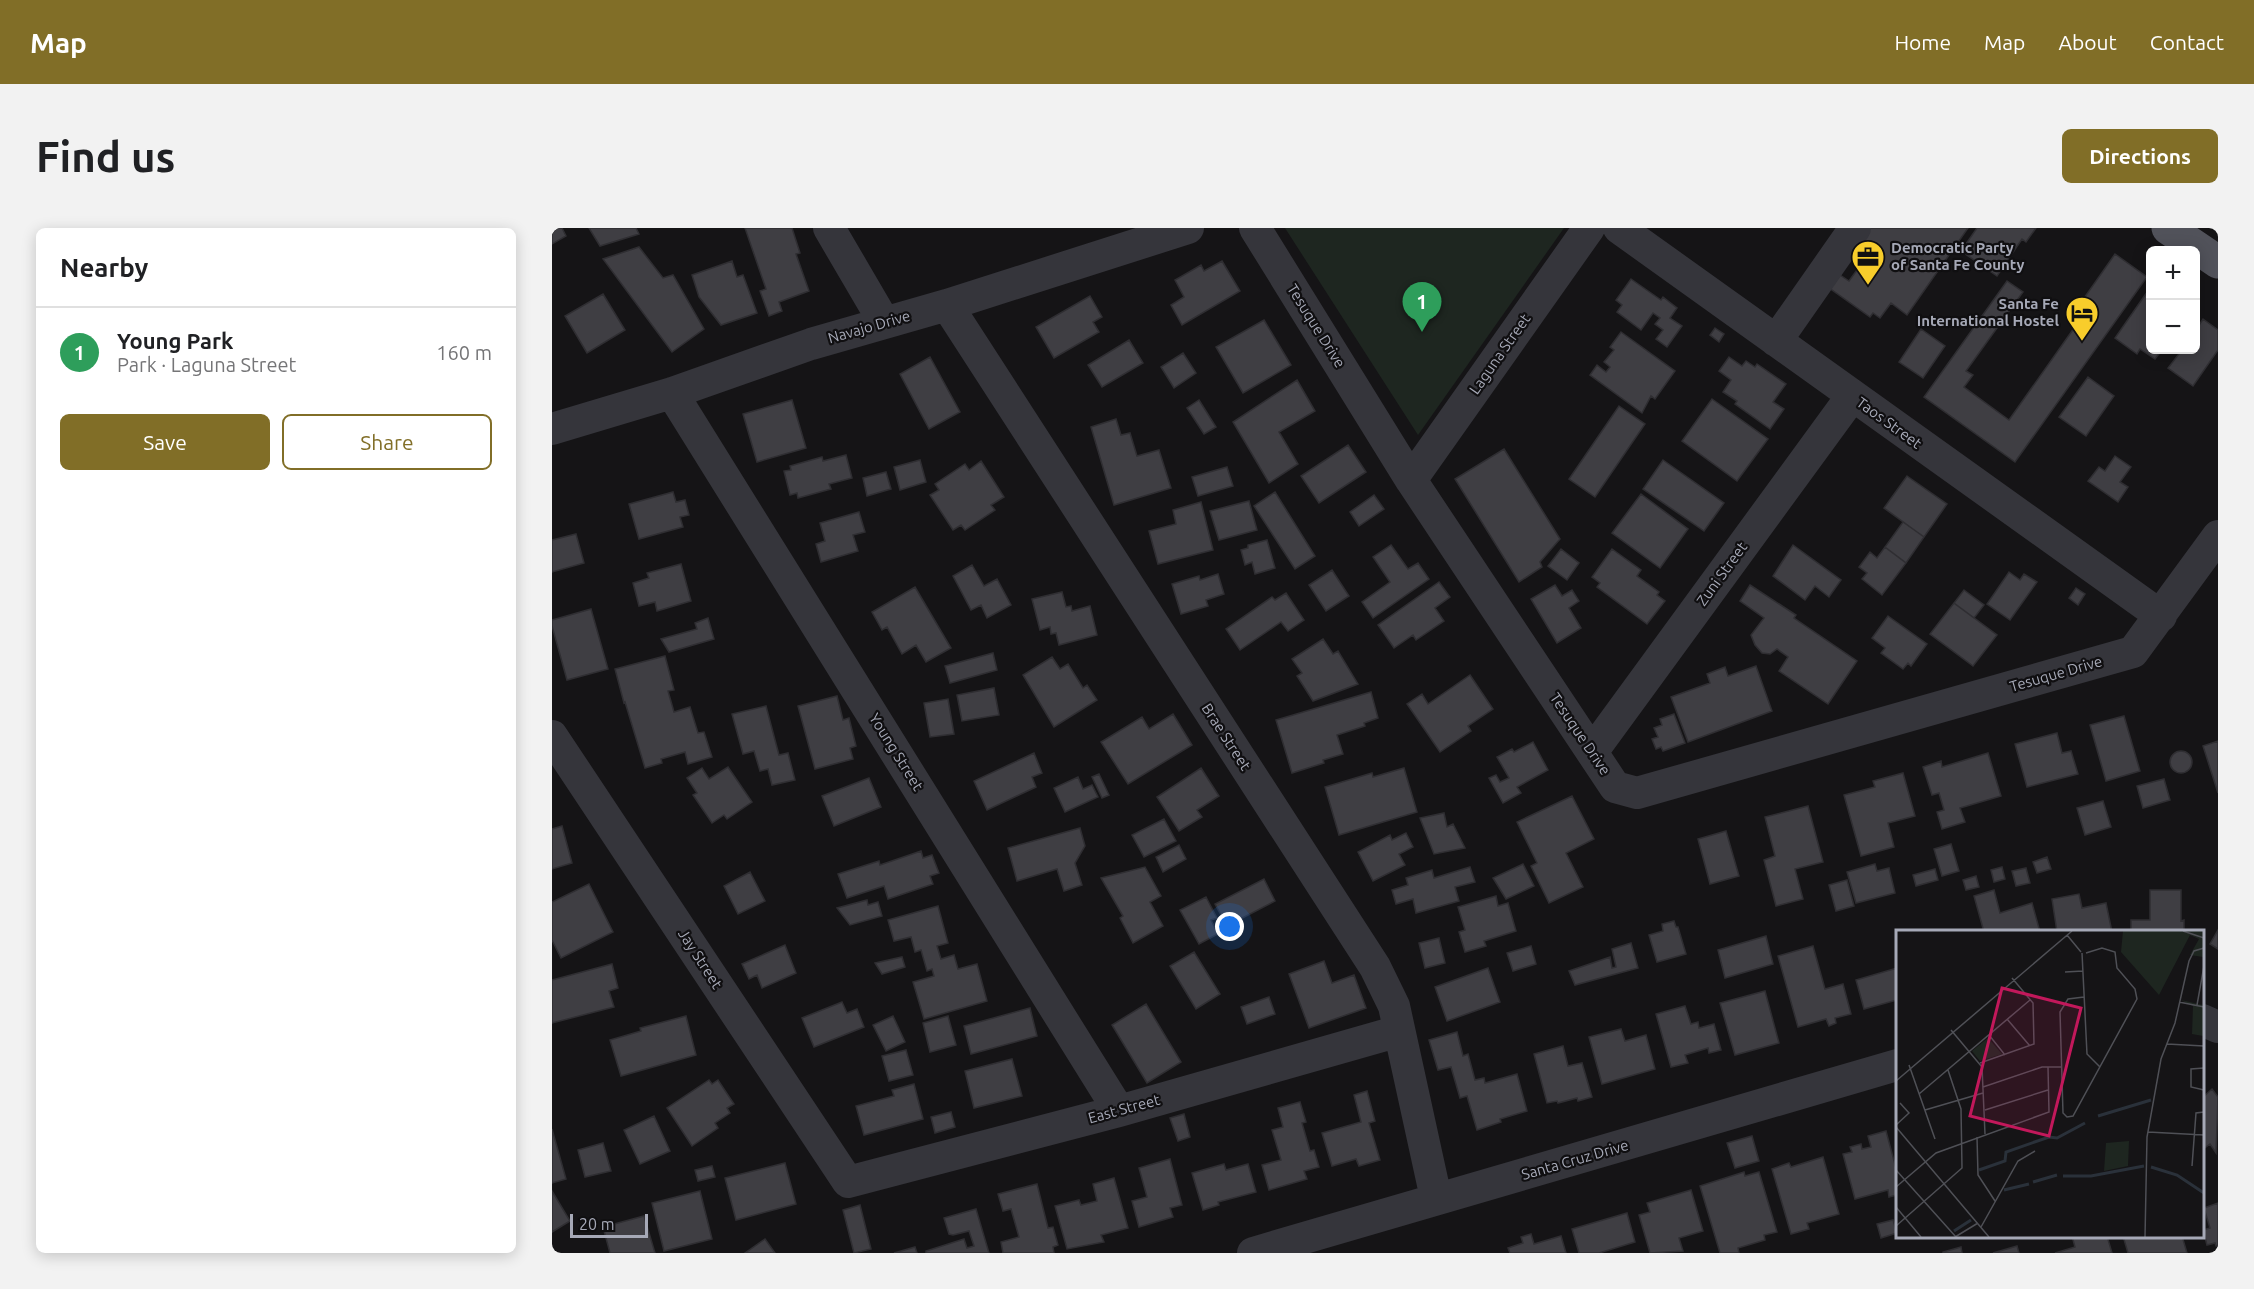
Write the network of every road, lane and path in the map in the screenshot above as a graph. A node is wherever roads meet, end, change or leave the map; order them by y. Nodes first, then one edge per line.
1 (829, 228) edge
2 (1188, 228) edge
3 (1256, 228) edge
4 (1589, 228) edge
5 (1619, 228) edge
6 (1855, 228) edge
7 (2168, 228) edge
8 (2218, 262) edge
9 (947, 305) junction
10 (884, 322) junction
11 (1776, 341) junction
12 (672, 393) junction
13 (1852, 396) junction
14 (552, 429) edge
15 (1411, 480) junction
16 (2218, 536) edge
17 (2161, 616) junction
18 (552, 736) edge
19 (1592, 753) junction
20 (2203, 1020) edge
21 (2218, 1028) edge
22 (1399, 1031) junction
23 (1896, 1065) edge
24 (1119, 1110) junction
25 (848, 1182) joint
26 (1436, 1198) junction
27 (1253, 1253) edge

1 - 10 street
2 - 9 street, Navajo Drive
3 - 15 street, Tesuque Drive
4 - 15 street, Laguna Street
5 - 11 street, Taos Street
6 - 11 street
7 - 8 main road
9 - 10 street, Navajo Drive
9 - 22 street, Brae Street
10 - 12 street, Navajo Drive
11 - 13 street, Taos Street
12 - 14 street, Navajo Drive
12 - 24 street, Young Street
13 - 17 street, Taos Street
13 - 19 street, Zuni Street
15 - 19 street, Tesuque Drive
16 - 17 street, Tesuque Drive
17 - 19 street, Tesuque Drive
18 - 25 street, Jay Street
20 - 21 street
22 - 24 street, East Street
22 - 26 street, Brae Street
23 - 26 street, Santa Cruz Drive
24 - 25 street, East Street
26 - 27 street, Santa Cruz Drive

